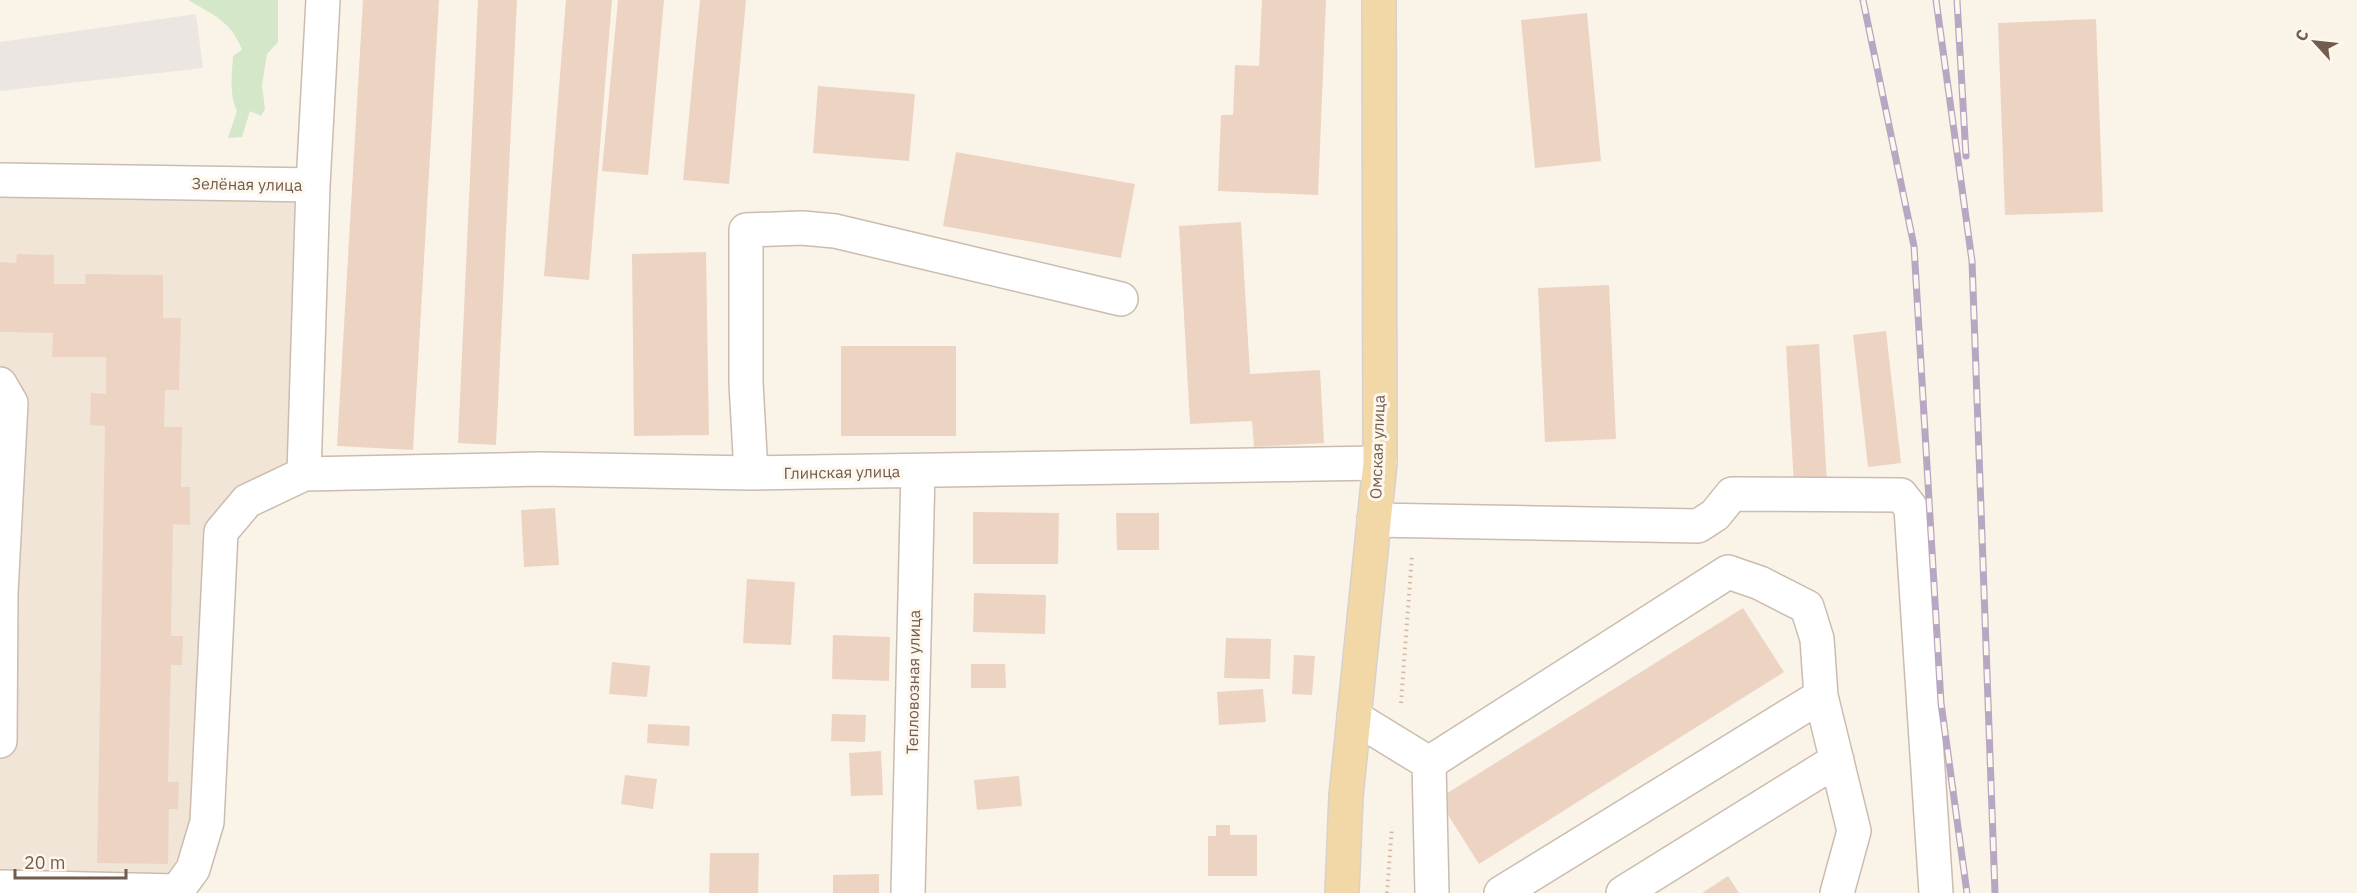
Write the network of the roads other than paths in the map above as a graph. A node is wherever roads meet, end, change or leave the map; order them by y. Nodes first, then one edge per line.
1 (323, 0) edge
2 (1379, 0) edge
3 (0, 180) edge
4 (313, 185) junction
5 (1121, 299) dead end
6 (0, 384) edge
7 (1380, 463) junction
8 (918, 471) junction
9 (751, 473) junction
10 (304, 474) junction
11 (1374, 520) junction
12 (1821, 696) junction
13 (1354, 717) junction
14 (0, 741) edge
15 (0, 754) edge
16 (1837, 760) junction
17 (1429, 763) junction
18 (0, 887) edge
19 (908, 893) edge
20 (1342, 893) edge
21 (1432, 893) edge
22 (1501, 893) edge
23 (1623, 893) edge
24 (1837, 893) edge
25 (1936, 893) edge

1 - 4 street
2 - 7 main road, Омская улица
3 - 4 street, Зелёная улица
4 - 10 street, Зелёная улица
5 - 9 street
6 - 14 street
7 - 8 street, Глинская улица
7 - 11 main road, Омская улица
8 - 9 street, Глинская улица
8 - 19 street, Тепловозная улица
9 - 10 street, Глинская улица
10 - 18 street
11 - 13 main road, Омская улица
11 - 25 street
12 - 16 street
12 - 17 street
12 - 22 street
13 - 17 street
13 - 20 main road, Омская улица
14 - 15 street
16 - 23 street
16 - 24 street
17 - 21 street

